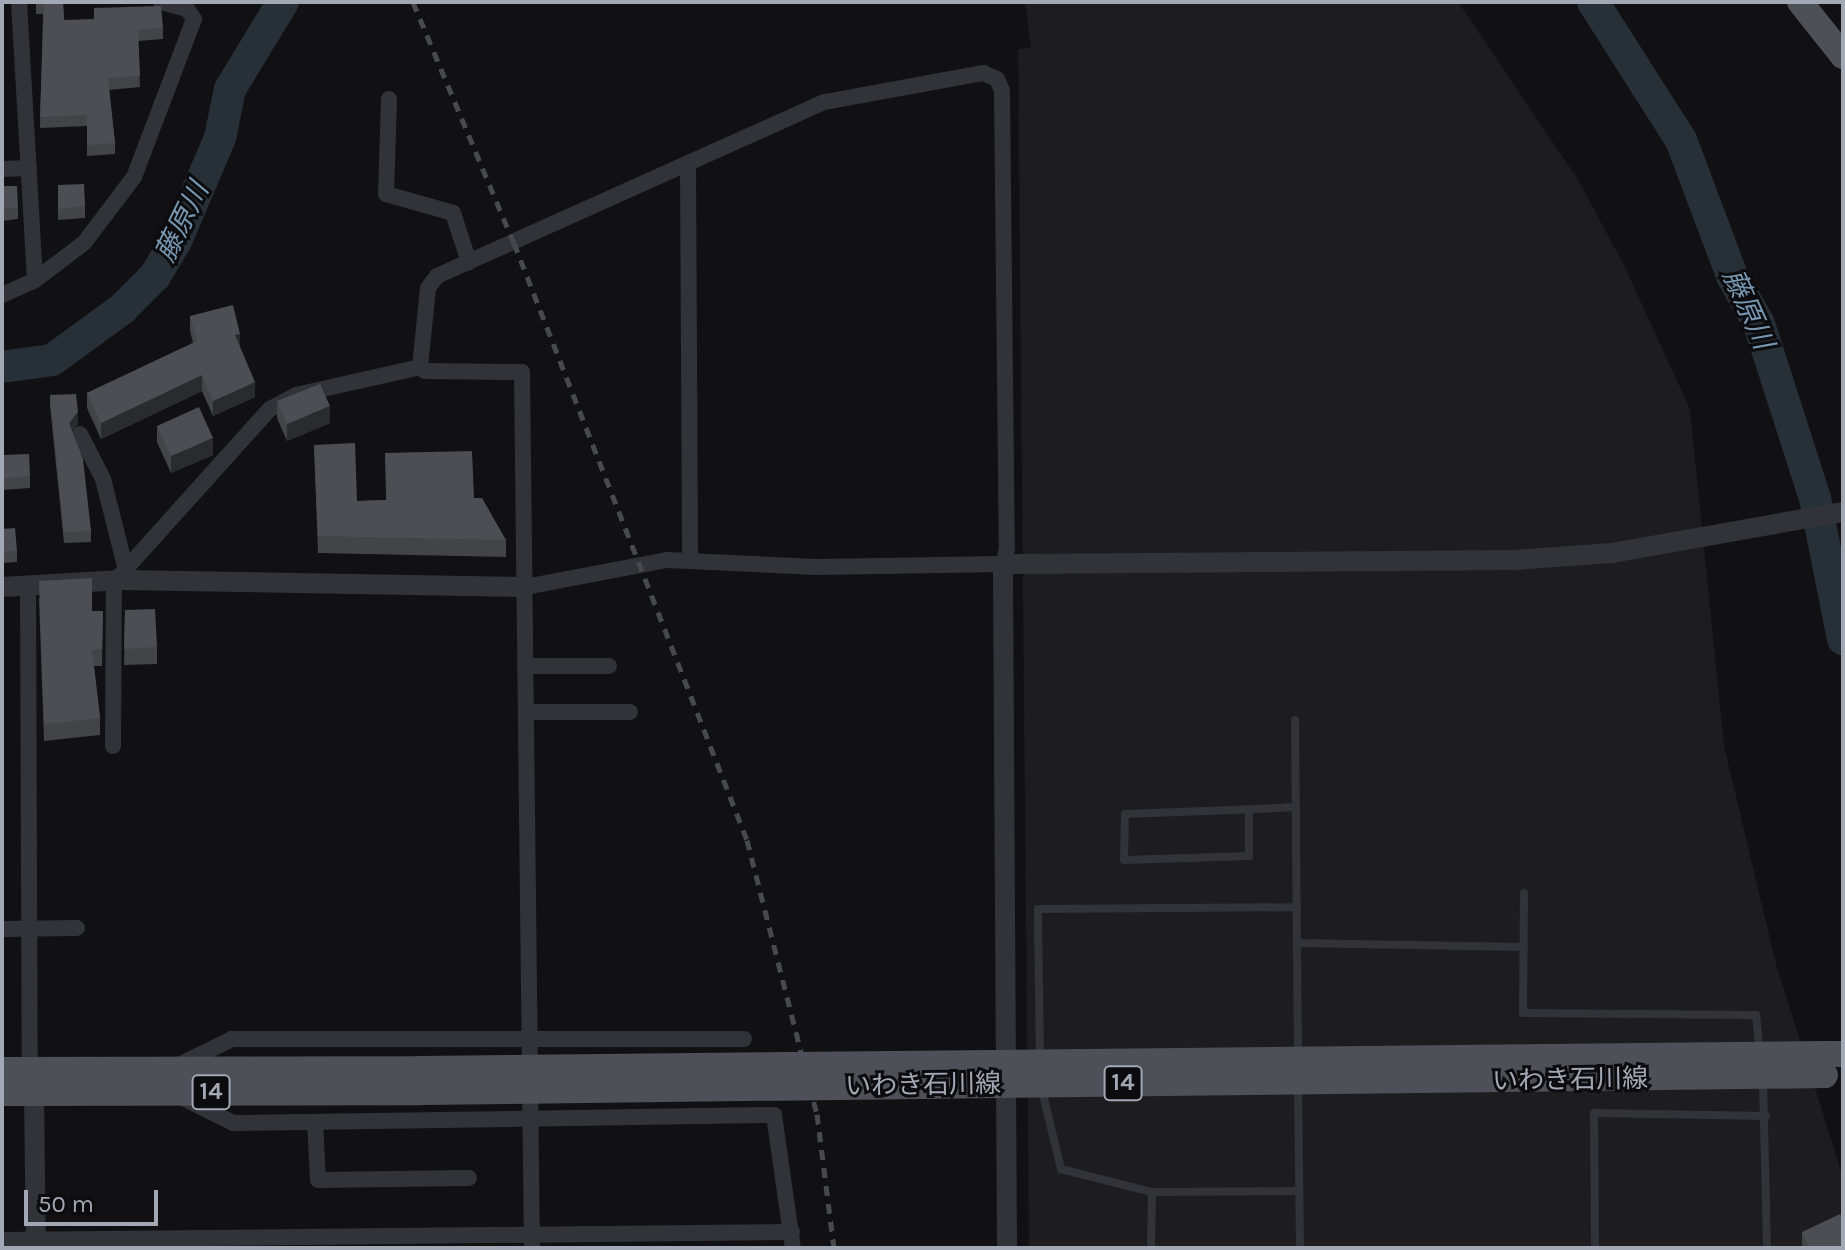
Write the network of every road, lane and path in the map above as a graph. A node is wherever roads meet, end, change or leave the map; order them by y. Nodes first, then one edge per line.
1 (161, 2) edge
2 (1800, 2) edge
3 (20, 9) edge
4 (2, 16) edge
5 (1843, 56) edge
6 (389, 99) dead end
7 (688, 164) junction
8 (29, 168) junction
9 (2, 169) edge
10 (469, 262) junction
11 (35, 280) junction
12 (2, 295) edge
13 (420, 367) junction
14 (80, 434) dead end
15 (1843, 512) edge
16 (690, 561) junction
17 (1003, 564) junction
18 (120, 576) junction
19 (28, 585) junction
20 (2, 587) edge
21 (525, 587) junction
22 (525, 666) junction
23 (609, 666) dead end
24 (526, 712) junction
25 (630, 712) dead end
26 (1295, 720) dead end
27 (113, 746) dead end
28 (1296, 807) junction
29 (1249, 809) junction
30 (1524, 893) dead end
31 (1297, 907) junction
32 (77, 928) dead end
33 (2, 929) edge
34 (27, 929) junction
35 (1297, 943) junction
36 (1524, 947) junction
37 (744, 1039) dead end
38 (531, 1042) junction
39 (1833, 1065) edge
40 (21, 1078) edge
41 (171, 1081) junction
42 (2, 1093) edge
43 (1766, 1116) junction
44 (531, 1118) junction
45 (315, 1123) junction
46 (469, 1178) dead end
47 (1299, 1191) junction
48 (1152, 1192) junction
49 (2, 1240) edge
50 (793, 1240) edge
51 (532, 1241) edge
52 (287, 1242) edge
53 (36, 1244) edge
54 (1007, 1248) edge
55 (1151, 1248) edge
56 (1300, 1248) edge
57 (1595, 1248) edge
58 (1767, 1248) edge

1 - 11 street
2 - 5 main road
3 - 4 street
3 - 8 street
6 - 10 street
7 - 10 street
7 - 16 street
7 - 17 street
8 - 9 street
8 - 11 street
10 - 13 street
11 - 12 street
13 - 18 street
13 - 21 street
14 - 18 street
15 - 17 street
16 - 17 street
16 - 21 street
17 - 54 street
18 - 19 street
18 - 21 street
18 - 27 street
19 - 20 street
19 - 34 street
21 - 22 street
22 - 23 street
22 - 24 street
24 - 25 street
24 - 38 street
26 - 28 lane
28 - 29 lane
28 - 31 lane
29 - 29 lane
30 - 36 lane
31 - 35 lane
31 - 48 lane
32 - 34 street
33 - 34 street
34 - 40 street
35 - 36 lane
35 - 47 lane
36 - 43 lane
37 - 38 street
38 - 41 street
38 - 44 street
39 - 41 main road, いわき石川線 / 14, bridge
40 - 41 main road, いわき石川線 / 14
40 - 42 main road, いわき石川線 / 14
40 - 53 street
41 - 45 street
43 - 57 lane
43 - 58 lane
44 - 45 street
44 - 50 street
44 - 51 street
45 - 46 street
47 - 48 lane
47 - 56 lane
48 - 55 lane
49 - 53 street
50 - 51 street
51 - 52 street
52 - 53 street

